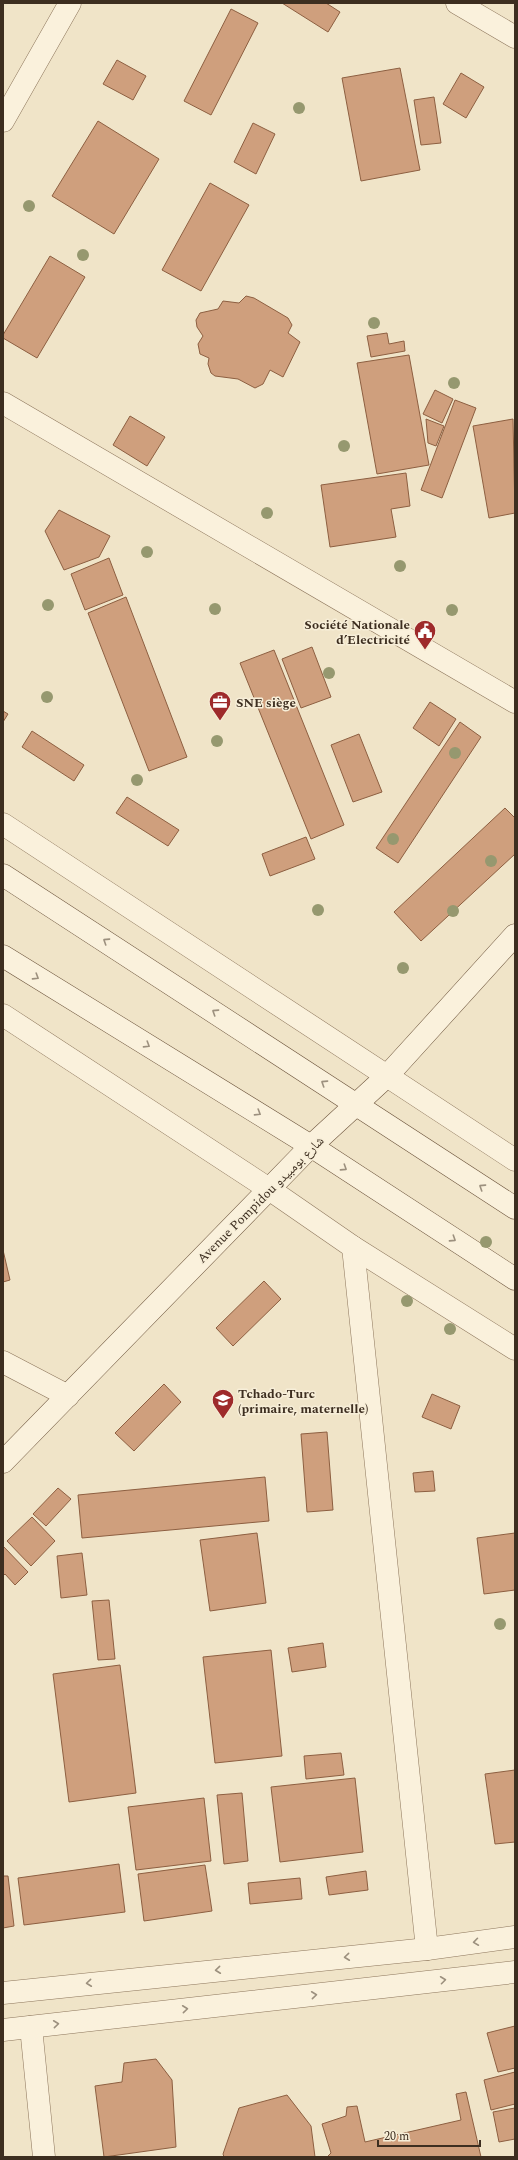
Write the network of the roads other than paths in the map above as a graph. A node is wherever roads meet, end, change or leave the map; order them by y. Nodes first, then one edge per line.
1 (70, 3) edge
2 (457, 3) edge
3 (515, 37) edge
4 (3, 121) edge
5 (3, 403) edge
6 (515, 702) edge
7 (3, 824) edge
8 (3, 875) edge
9 (515, 935) edge
10 (3, 956) edge
11 (3, 1014) edge
12 (387, 1076) junction
13 (357, 1104) junction
14 (311, 1146) junction
15 (515, 1160) edge
16 (269, 1189) junction
17 (515, 1208) edge
18 (353, 1248) junction
19 (515, 1279) edge
20 (515, 1349) edge
21 (3, 1362) edge
22 (68, 1396) junction
23 (3, 1462) edge
24 (515, 1937) edge
25 (427, 1949) junction
26 (515, 1972) edge
27 (3, 1993) edge
28 (31, 2027) junction
29 (3, 2030) edge
30 (44, 2157) edge

1 - 4 street
2 - 3 street
5 - 6 street
7 - 12 street
13 -> 8 street
9 - 12 street, Avenue Pompidou شارع بومبيدو
10 -> 14 street
11 - 16 street
12 - 13 street, Avenue Pompidou شارع بومبيدو
12 - 15 street
13 - 14 street, Avenue Pompidou شارع بومبيدو
17 -> 13 street
14 - 16 street, Avenue Pompidou شارع بومبيدو
14 -> 19 street
16 - 18 street
16 - 22 street, Avenue Pompidou شارع بومبيدو
18 - 20 street
18 - 25 street
21 - 22 street
22 - 23 street, Avenue Pompidou شارع بومبيدو
24 -> 25 street
25 -> 27 street
28 -> 26 street
28 - 29 street
28 - 30 street

